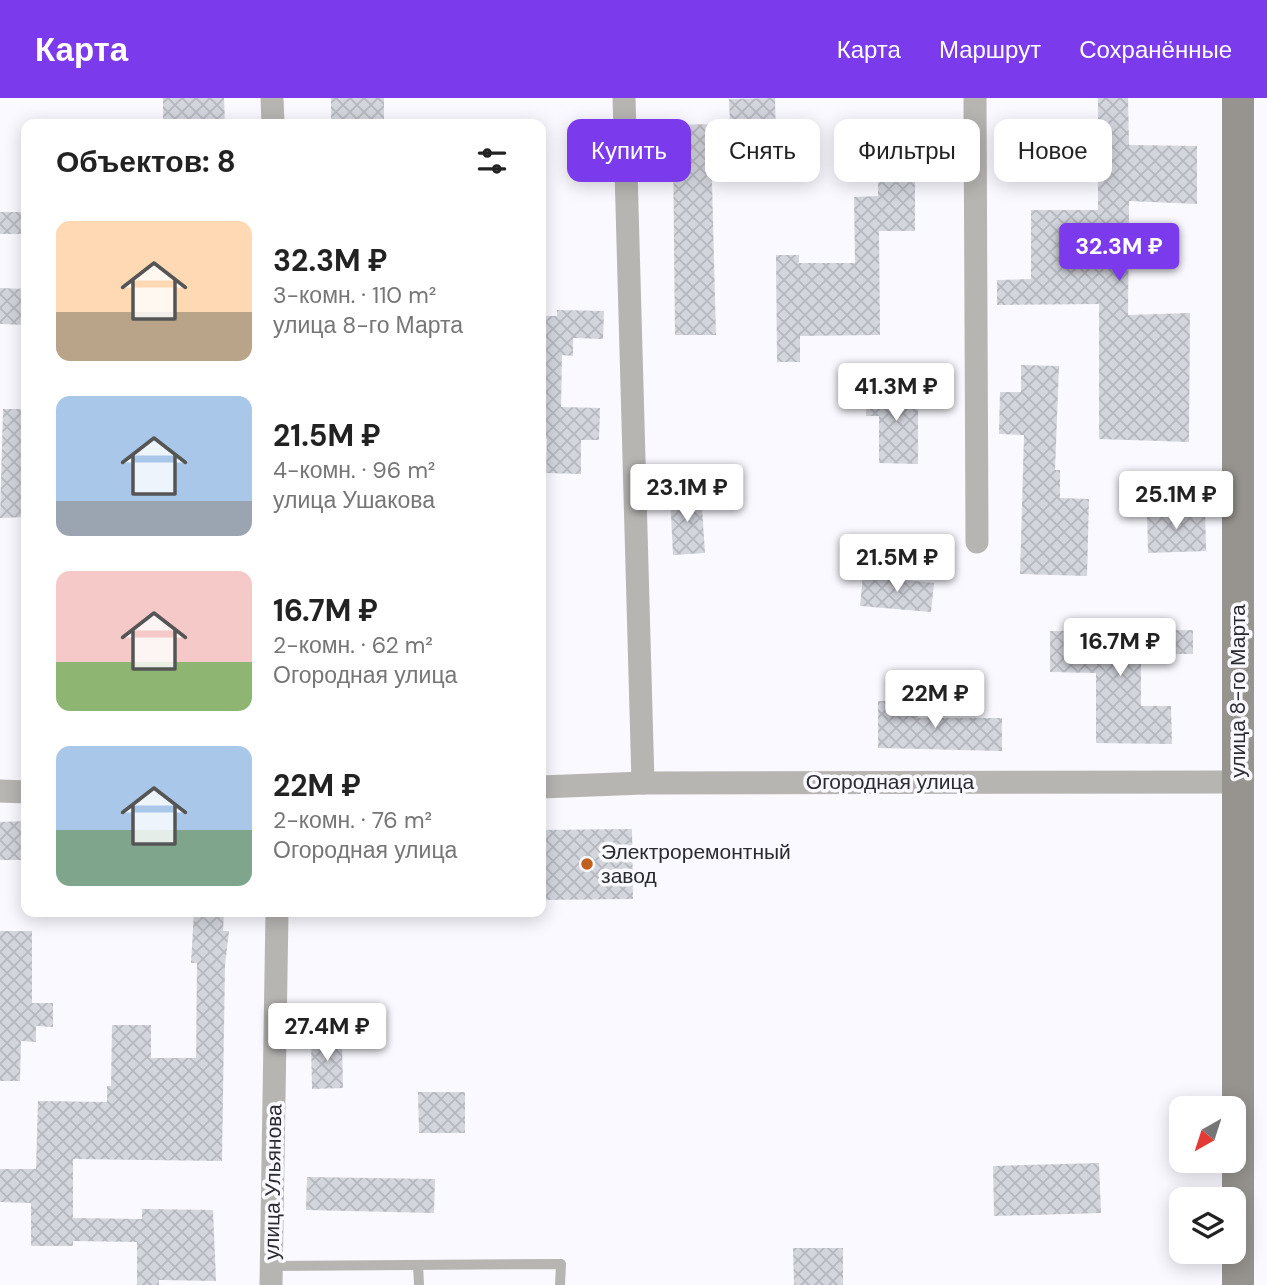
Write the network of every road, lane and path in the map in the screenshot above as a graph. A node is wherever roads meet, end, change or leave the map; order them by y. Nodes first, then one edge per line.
1 (272, 98) edge
2 (624, 98) edge
3 (975, 98) edge
4 (1238, 98) edge
5 (273, 119) edge
6 (977, 542) dead end
7 (1238, 782) junction
8 (643, 783) junction
9 (546, 787) edge
10 (0, 791) edge
11 (21, 792) edge
12 (277, 917) edge
13 (418, 1265) junction
14 (271, 1275) edge
15 (419, 1285) edge
16 (560, 1285) edge
17 (1238, 1285) edge

1 - 5 street
2 - 8 street
3 - 6 street
4 - 7 street, улица 8-го Марта
7 - 8 street, Огородная улица
7 - 17 street, улица 8-го Марта
8 - 9 street, Огородная улица
10 - 11 street
12 - 14 street, улица Ульянова
13 - 14 lane
13 - 15 lane
13 - 16 lane

